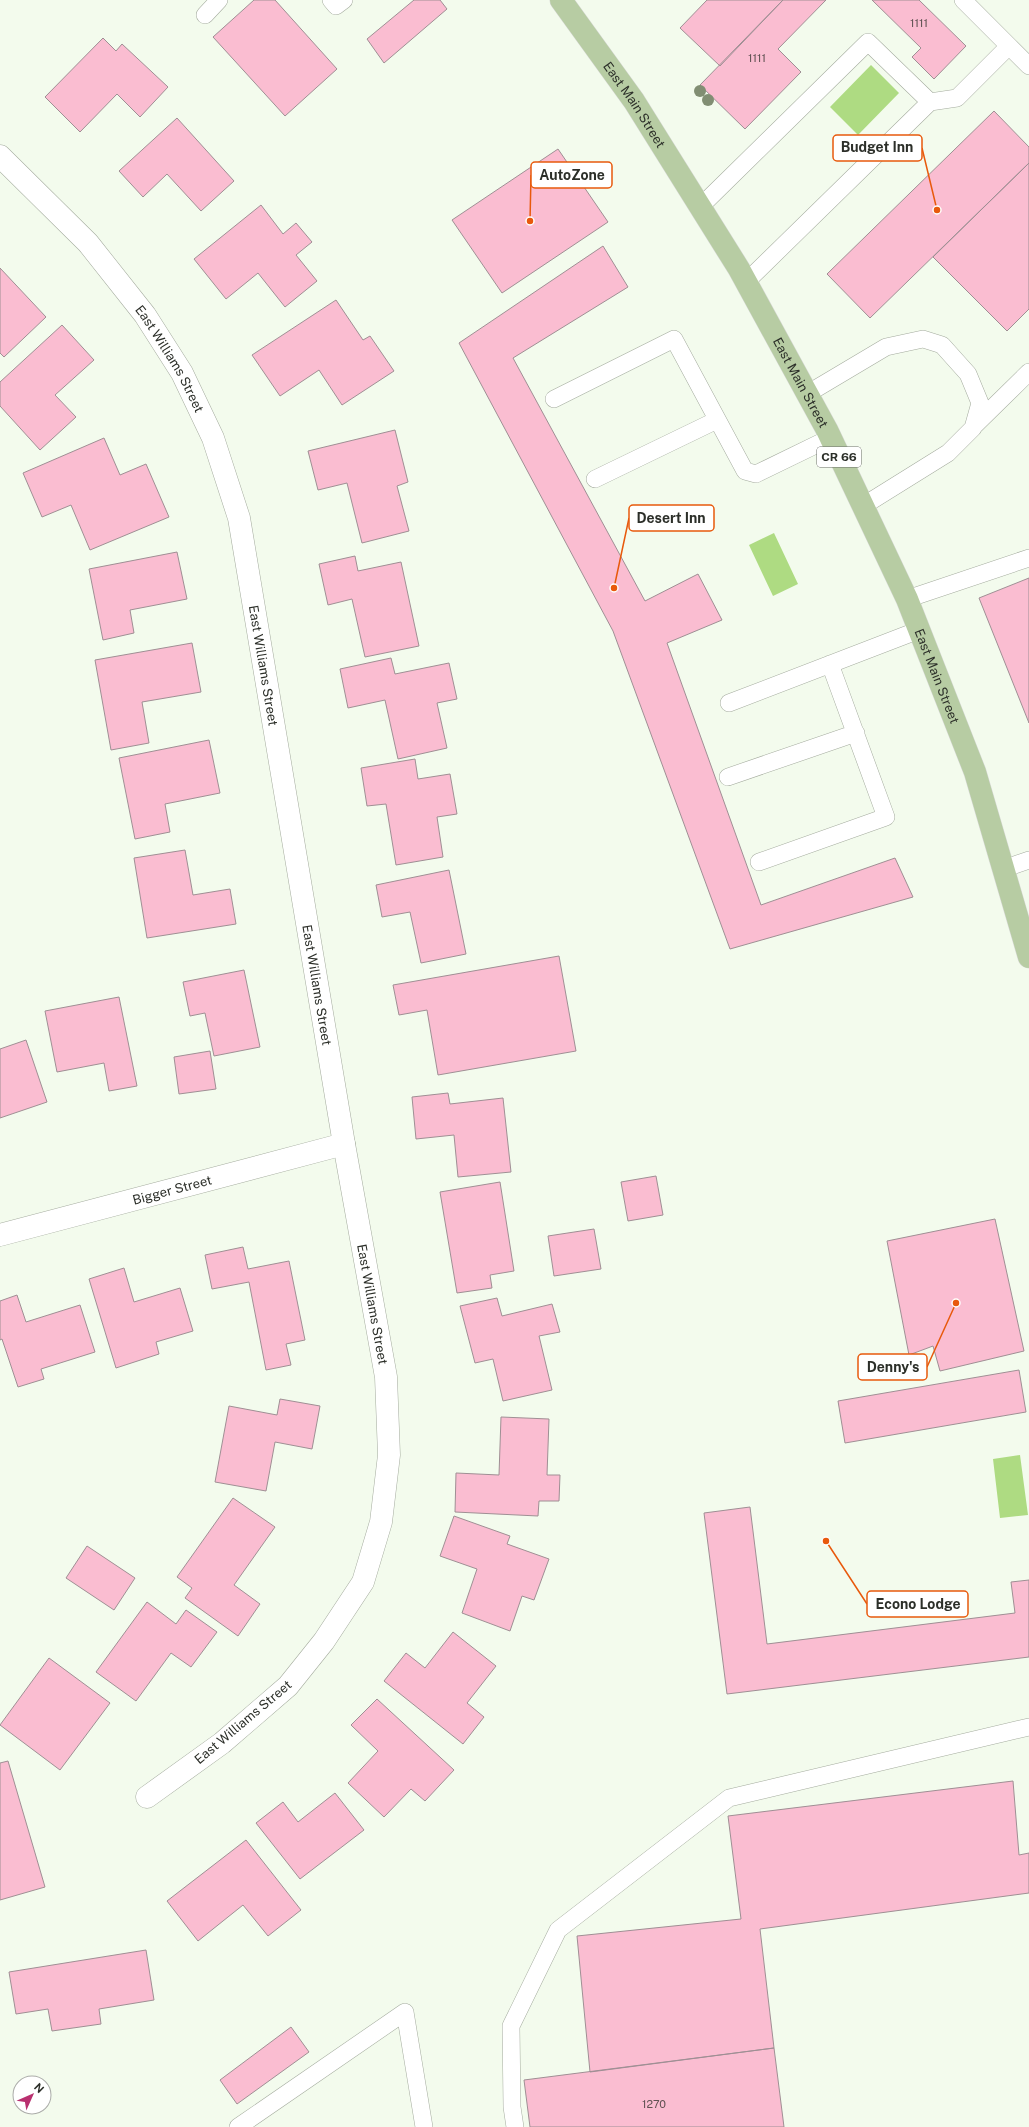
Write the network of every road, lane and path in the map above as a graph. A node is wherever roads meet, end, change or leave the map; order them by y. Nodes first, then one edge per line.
1 (220, 0) edge
2 (331, 0) edge
3 (344, 0) edge
4 (561, 0) edge
5 (963, 0) edge
6 (205, 15) dead end
7 (1009, 46) junction
8 (1029, 66) edge
9 (930, 102) junction
10 (0, 156) edge
11 (700, 207) junction
12 (746, 282) junction
13 (1029, 372) edge
14 (807, 394) junction
15 (554, 399) dead end
16 (716, 420) junction
17 (973, 428) junction
18 (830, 438) junction
19 (595, 479) dead end
20 (863, 506) junction
21 (1029, 558) edge
22 (907, 599) junction
23 (919, 630) junction
24 (830, 664) junction
25 (729, 704) dead end
26 (856, 733) junction
27 (728, 778) dead end
28 (1029, 860) edge
29 (759, 862) dead end
30 (1003, 869) junction
31 (1029, 957) edge
32 (344, 1144) junction
33 (0, 1235) edge
34 (1029, 1727) edge
35 (147, 1797) dead end
36 (238, 2127) edge
37 (424, 2127) edge
38 (515, 2127) edge

1 - 6 lane
2 - 3 lane
4 - 11 main road, East Main Street / CR 66
5 - 7 lane
7 - 8 lane
7 - 9 lane
9 - 11 lane
9 - 12 lane
10 - 32 street, East Williams Street
11 - 12 main road, East Main Street / CR 66
12 - 14 main road, East Main Street / CR 66
13 - 17 lane
14 - 17 lane
14 - 18 main road, East Main Street / CR 66
15 - 16 lane
16 - 18 lane
16 - 19 lane
17 - 20 lane
18 - 20 main road, East Main Street / CR 66
20 - 22 main road, East Main Street / CR 66
21 - 22 lane
22 - 23 main road, East Main Street / CR 66
23 - 24 lane
23 - 30 main road, East Main Street / CR 66
24 - 25 lane
24 - 26 lane
26 - 27 lane
26 - 29 lane
28 - 30 lane
30 - 31 main road, East Main Street / CR 66
32 - 33 street, Bigger Street
32 - 35 street, East Williams Street
34 - 38 lane
36 - 37 lane

